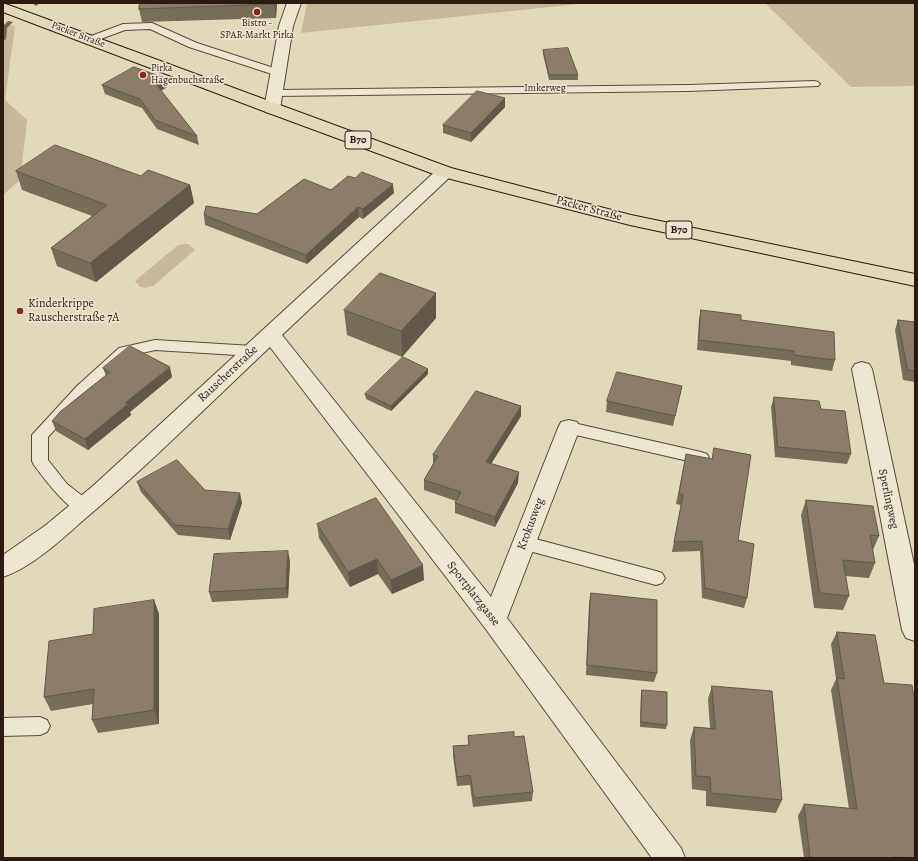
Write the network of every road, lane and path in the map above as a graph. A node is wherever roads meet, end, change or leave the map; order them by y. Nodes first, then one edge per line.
1 (294, 3) edge
2 (3, 7) edge
3 (90, 40) junction
4 (279, 73) junction
5 (814, 84) dead end
6 (274, 101) junction
7 (445, 172) junction
8 (915, 280) edge
9 (271, 334) junction
10 (253, 351) junction
11 (862, 369) dead end
12 (569, 428) joint
13 (701, 458) edge
14 (84, 507) junction
15 (524, 543) junction
16 (3, 567) edge
17 (656, 578) dead end
18 (494, 620) junction
19 (915, 630) edge
20 (40, 726) dead end
21 (3, 727) edge
22 (670, 858) edge

1 - 4 street
2 - 3 main road, Packer Straße / B70
3 - 4 lane
3 - 6 main road, Packer Straße / B70
4 - 6 street
5 - 6 lane, Imkerweg
6 - 7 main road, Packer Straße / B70
7 - 8 main road, Packer Straße / B70
7 - 9 street, Rauscherstraße
9 - 10 street, Rauscherstraße
9 - 18 street, Sportplatzgasse
10 - 14 street, Rauscherstraße
10 - 14 lane
11 - 19 street, Sperlingweg
12 - 13 lane
12 - 15 street, Krokusweg
14 - 16 street, Rauscherstraße
15 - 17 lane
15 - 18 street, Krokusweg
18 - 22 street, Sportplatzgasse
20 - 21 lane

